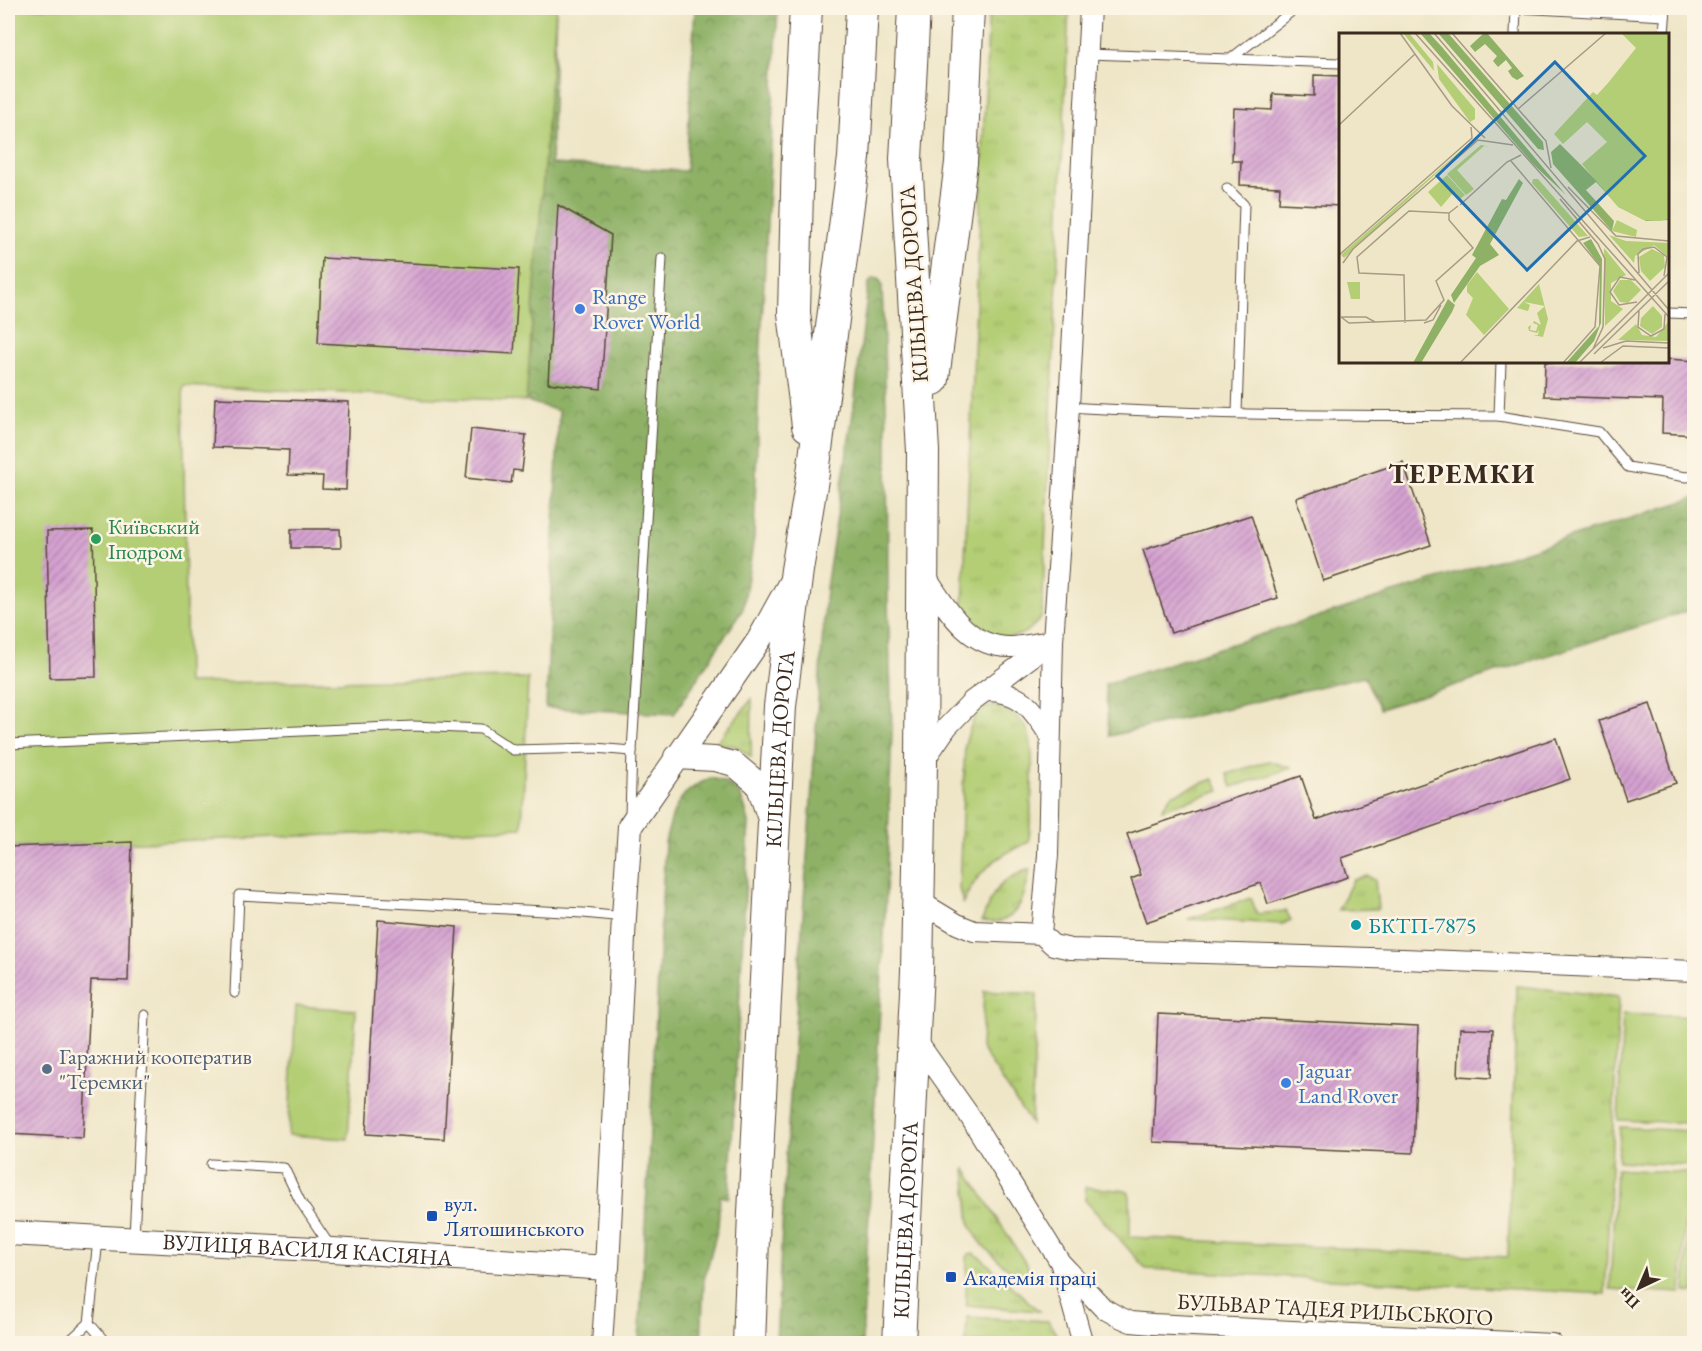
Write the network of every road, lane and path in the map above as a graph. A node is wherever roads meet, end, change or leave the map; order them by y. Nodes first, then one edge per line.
1 (806, 8) edge
2 (862, 8) edge
3 (914, 8) edge
4 (968, 8) edge
5 (1090, 8) edge
6 (1296, 8) edge
7 (1504, 8) edge
8 (1516, 8) edge
9 (1666, 10) edge
10 (1515, 33) edge
11 (1664, 33) edge
12 (1088, 54) junction
13 (1228, 60) junction
14 (1339, 63) edge
15 (1227, 188) dead end
16 (662, 258) dead end
17 (1669, 313) edge
18 (1695, 314) edge
19 (1501, 363) edge
20 (1069, 407) junction
21 (1237, 413) junction
22 (1499, 416) junction
23 (923, 451) junction
24 (813, 473) junction
25 (1695, 476) edge
26 (797, 570) junction
27 (923, 571) junction
28 (1053, 641) junction
29 (986, 691) junction
30 (1050, 736) junction
31 (8, 744) edge
32 (632, 751) junction
33 (676, 757) junction
34 (921, 764) junction
35 (630, 826) junction
36 (774, 831) junction
37 (919, 901) junction
38 (624, 917) junction
39 (1041, 934) junction
40 (1695, 971) edge
41 (235, 993) dead end
42 (145, 1015) dead end
43 (914, 1036) junction
44 (211, 1164) dead end
45 (8, 1233) edge
46 (98, 1238) junction
47 (134, 1239) junction
48 (333, 1250) junction
49 (1060, 1262) junction
50 (606, 1268) junction
51 (89, 1323) junction
52 (66, 1344) edge
53 (106, 1344) edge
54 (602, 1344) edge
55 (749, 1344) edge
56 (899, 1344) edge
57 (1083, 1344) edge
58 (1552, 1344) edge

1 - 24 highway
2 - 24 highway, КІЛЬЦЕВА ДОРОГА
3 - 23 highway, КІЛЬЦЕВА ДОРОГА
4 - 23 highway
5 - 12 street
6 - 13 lane
7 - 8 lane
8 - 9 lane
8 - 10 lane
9 - 11 lane
12 - 13 lane
12 - 20 street
13 - 14 lane
15 - 21 lane
16 - 32 lane
17 - 18 lane
19 - 22 lane
20 - 21 lane
20 - 28 street
21 - 22 lane
22 - 25 lane
23 - 27 highway, КІЛЬЦЕВА ДОРОГА
24 - 26 highway, КІЛЬЦЕВА ДОРОГА
26 - 33 street
26 - 36 highway, КІЛЬЦЕВА ДОРОГА
27 - 28 street
27 - 34 highway, КІЛЬЦЕВА ДОРОГА
28 - 29 street
28 - 30 street
29 - 30 street
29 - 34 street
30 - 39 street
31 - 32 lane
32 - 35 lane
33 - 35 street
33 - 36 street
34 - 37 highway, КІЛЬЦЕВА ДОРОГА
35 - 38 street
36 - 55 highway, КІЛЬЦЕВА ДОРОГА
37 - 39 street
37 - 43 highway, КІЛЬЦЕВА ДОРОГА
38 - 41 lane
38 - 50 street
39 - 40 street
42 - 47 lane
43 - 49 street
43 - 56 highway, КІЛЬЦЕВА ДОРОГА
44 - 48 lane
45 - 46 street, ВУЛИЦЯ ВАСИЛЯ КАСІЯНА
46 - 47 street, ВУЛИЦЯ ВАСИЛЯ КАСІЯНА
46 - 51 lane
47 - 48 street, ВУЛИЦЯ ВАСИЛЯ КАСІЯНА
48 - 50 street, ВУЛИЦЯ ВАСИЛЯ КАСІЯНА
49 - 57 street
49 - 58 street, БУЛЬВАР ТАДЕЯ РИЛЬСЬКОГО
50 - 54 street
51 - 52 lane
51 - 53 lane

